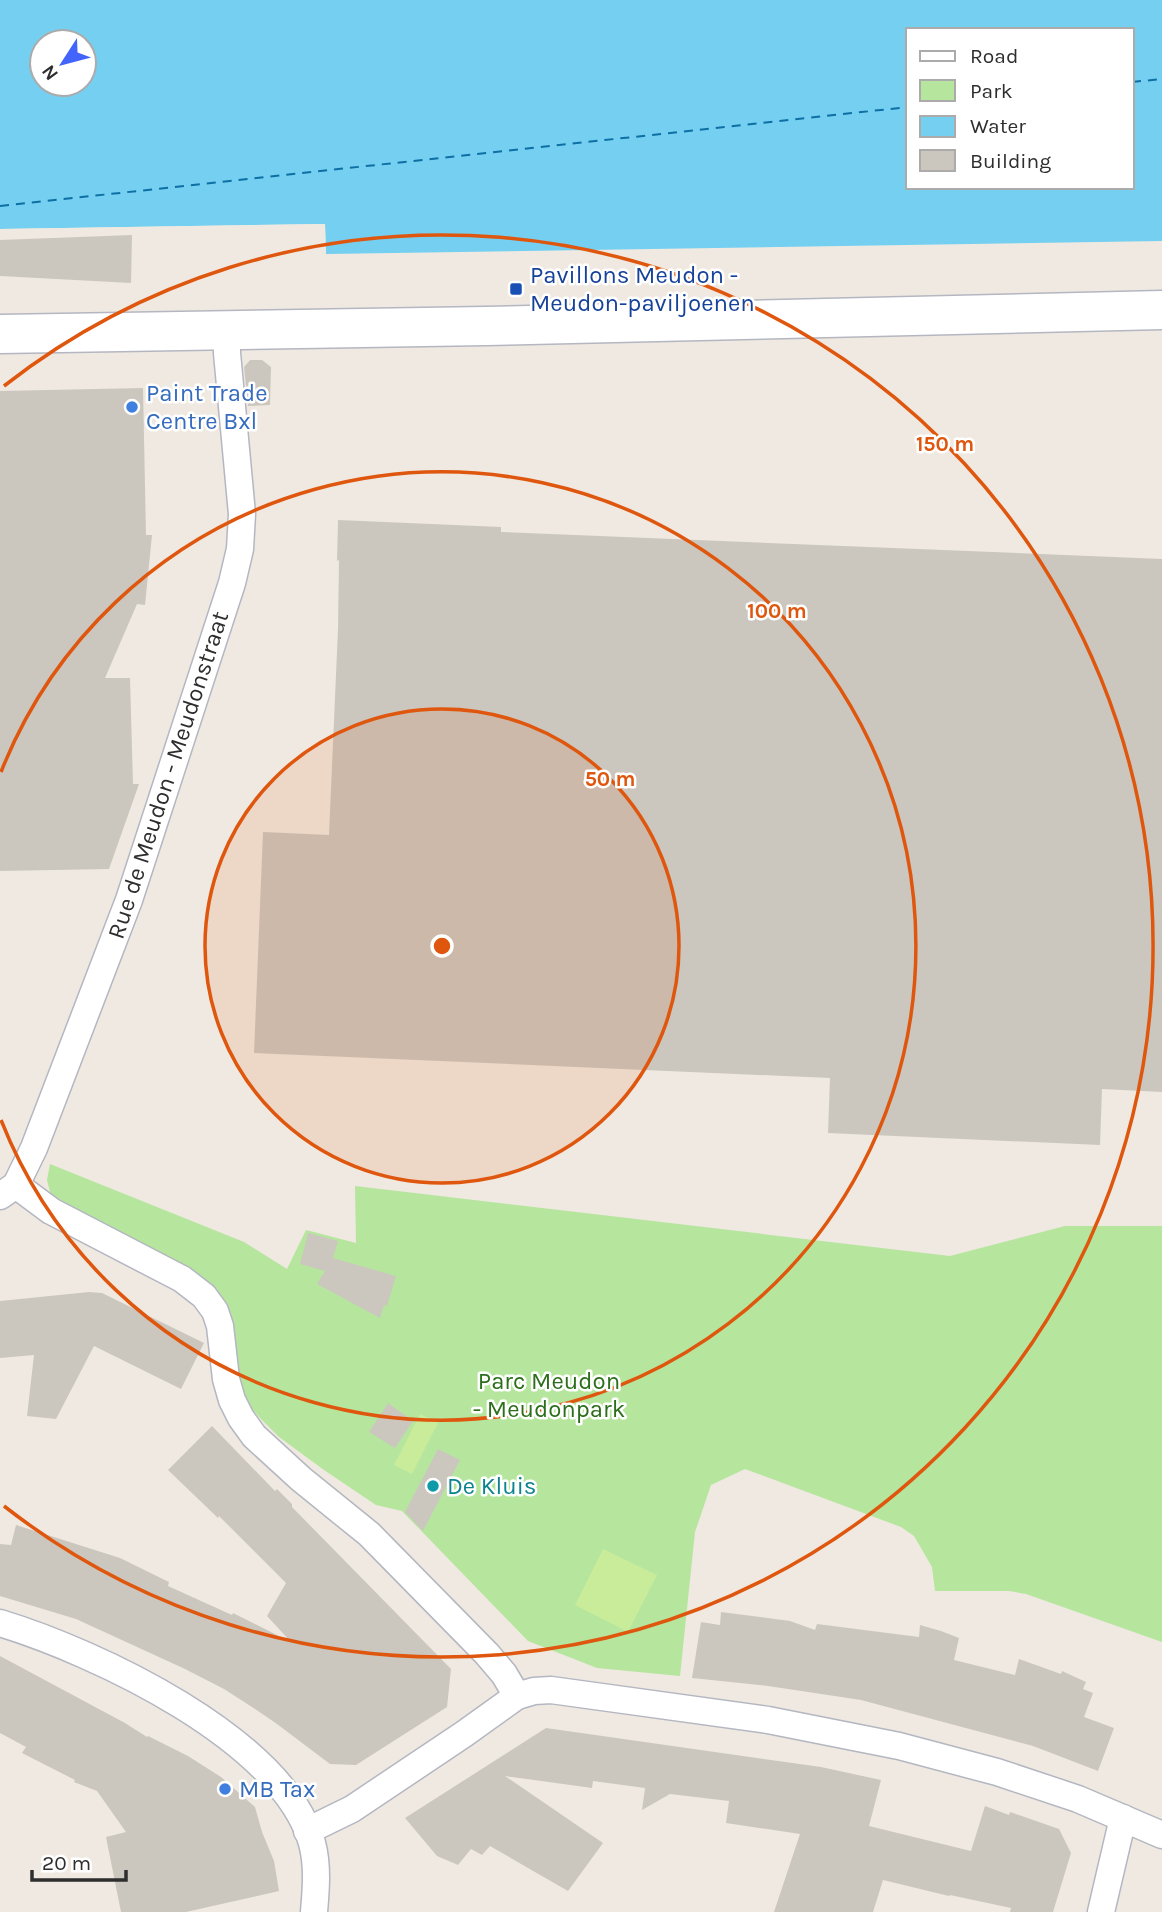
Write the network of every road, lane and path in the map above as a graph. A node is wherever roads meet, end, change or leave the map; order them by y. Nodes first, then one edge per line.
1 (1162, 310) edge
2 (227, 330) junction
3 (0, 334) edge
4 (8, 1191) edge
5 (0, 1623) edge
6 (517, 1696) junction
7 (1123, 1818) junction
8 (307, 1831) junction
9 (1162, 1835) edge
10 (314, 1912) edge
11 (1101, 1912) edge

1 - 2 main road
2 - 3 main road
2 - 4 street, Rue de Meudon - Meudonstraat
4 - 6 street
5 - 8 street
6 - 7 street
6 - 8 street
7 - 9 street
7 - 11 street
8 - 10 street

